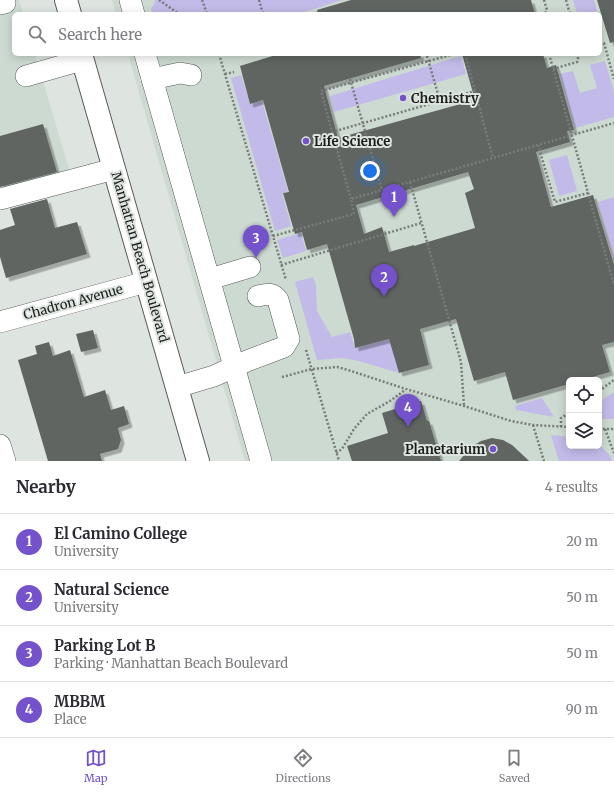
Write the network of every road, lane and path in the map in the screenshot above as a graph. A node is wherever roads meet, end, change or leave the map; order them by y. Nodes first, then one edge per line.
1 (66, 0) edge
2 (130, 0) edge
3 (159, 0) edge
4 (202, 0) edge
5 (259, 0) edge
6 (544, 0) edge
7 (566, 0) edge
8 (69, 12) edge
9 (133, 12) edge
10 (176, 12) edge
11 (206, 12) edge
12 (262, 12) edge
13 (546, 12) edge
14 (569, 12) edge
15 (602, 44) edge
16 (146, 56) edge
17 (220, 56) edge
18 (427, 56) dead end
19 (447, 56) edge
20 (466, 56) edge
21 (550, 56) edge
22 (578, 56) edge
23 (82, 57) edge
24 (428, 61) junction
25 (553, 69) junction
26 (234, 72) dead end
27 (225, 74) junction
28 (26, 76) dead end
29 (191, 76) dead end
30 (152, 79) junction
31 (350, 79) dead end
32 (614, 79) edge
33 (352, 83) junction
34 (475, 91) junction
35 (440, 101) junction
36 (363, 123) junction
37 (614, 123) edge
38 (332, 132) junction
39 (571, 135) junction
40 (538, 145) junction
41 (493, 158) junction
42 (114, 169) junction
43 (410, 182) junction
44 (382, 190) junction
45 (588, 193) junction
46 (0, 199) edge
47 (351, 199) junction
48 (421, 223) junction
49 (273, 236) junction
50 (281, 265) junction
51 (250, 267) dead end
52 (210, 279) junction
53 (146, 282) junction
54 (614, 285) edge
55 (288, 287) dead end
56 (258, 296) dead end
57 (0, 322) edge
58 (305, 347) dead end
59 (235, 367) junction
60 (312, 369) junction
61 (282, 377) dead end
62 (614, 380) edge
63 (177, 387) junction
64 (406, 389) junction
65 (602, 389) edge
66 (464, 406) junction
67 (566, 415) edge
68 (533, 425) junction
69 (561, 427) junction
70 (566, 427) edge
71 (605, 429) joint
72 (614, 429) edge
73 (0, 445) edge
74 (336, 453) junction
75 (614, 454) edge
76 (5, 461) edge
77 (198, 461) edge
78 (261, 461) edge
79 (339, 461) edge
80 (544, 461) edge

1 - 8 main road
2 - 9 street
3 - 10 path
4 - 11 path
5 - 12 path
6 - 13 path
7 - 14 path
15 - 32 path
16 - 30 street
17 - 27 path
18 - 24 path
19 - 24 path
20 - 34 path
21 - 25 path
22 - 25 path
23 - 28 street
23 - 42 main road, Manhattan Beach Boulevard
24 - 33 path
24 - 35 path
25 - 39 path
26 - 27 path
27 - 49 path
29 - 30 street
30 - 52 street
31 - 33 path
33 - 36 path
33 - 38 path
34 - 35 path
34 - 41 path
35 - 36 path
36 - 38 path
36 - 44 path
37 - 39 path
38 - 47 path
39 - 40 path
39 - 45 path
40 - 41 path
40 - 45 path
41 - 43 path
42 - 46 street
42 - 53 main road, Manhattan Beach Boulevard
43 - 44 path
43 - 48 path
44 - 47 path
45 - 54 path
47 - 49 path
48 - 50 path
48 - 66 path
49 - 50 path
50 - 55 path
51 - 52 street
52 - 59 street
53 - 57 street, Chadron Avenue
53 - 63 main road, Manhattan Beach Boulevard
56 - 59 street
58 - 60 path
59 - 63 street
59 - 78 street
60 - 61 path
60 - 64 path
60 - 74 path
62 - 65 path
63 - 77 main road, Manhattan Beach Boulevard
64 - 66 path
64 - 74 path
66 - 68 path
67 - 69 path
68 - 69 path
68 - 80 path
69 - 70 path
71 - 72 path
71 - 75 path
73 - 76 street
74 - 79 path

